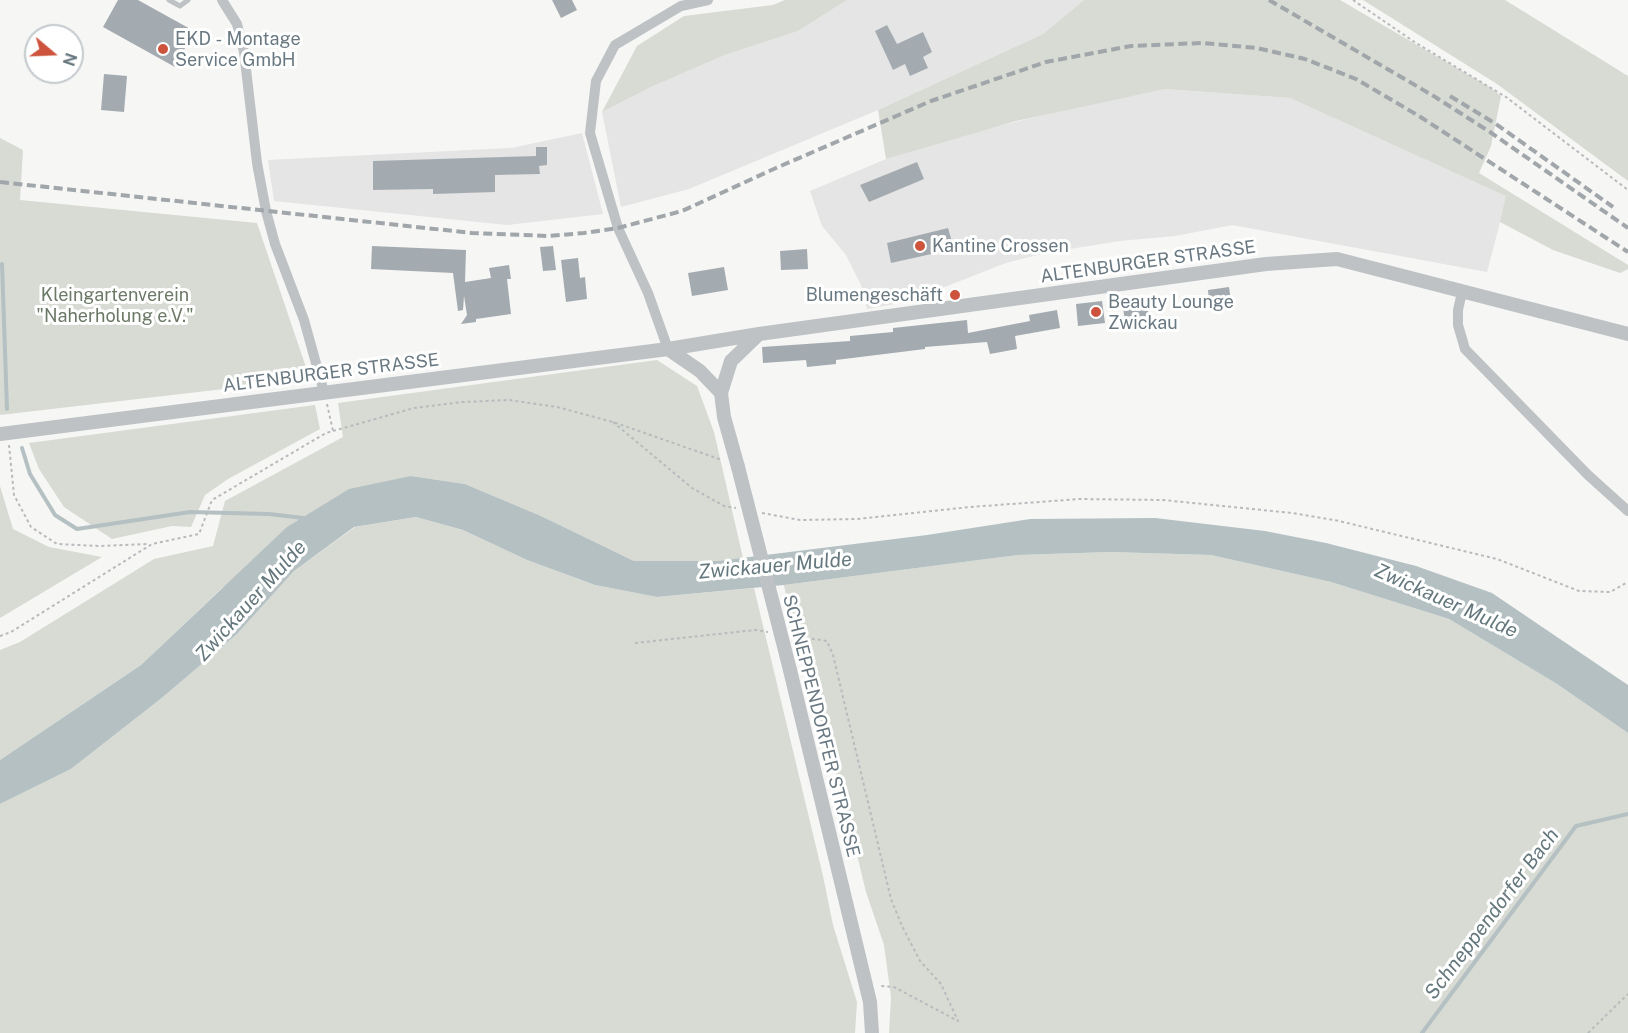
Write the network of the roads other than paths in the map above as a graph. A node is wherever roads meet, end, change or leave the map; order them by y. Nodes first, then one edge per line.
1 (169, 0) edge
2 (188, 0) edge
3 (222, 0) edge
4 (708, 0) edge
5 (1462, 292) junction
6 (759, 334) junction
7 (1628, 334) edge
8 (668, 349) junction
9 (324, 392) junction
10 (721, 393) junction
11 (4, 433) edge
12 (1628, 511) edge
13 (872, 1033) edge

1 - 2 lane
3 - 9 street
4 - 8 street
5 - 6 street, ALTENBURGER STRASSE
5 - 7 street, ALTENBURGER STRASSE
5 - 12 street
6 - 8 street, ALTENBURGER STRASSE
6 - 10 street, SCHNEPPENDORFER STRASSE
8 - 9 street, ALTENBURGER STRASSE
8 - 10 street
9 - 11 street, ALTENBURGER STRASSE
10 - 13 street, SCHNEPPENDORFER STRASSE, bridge

